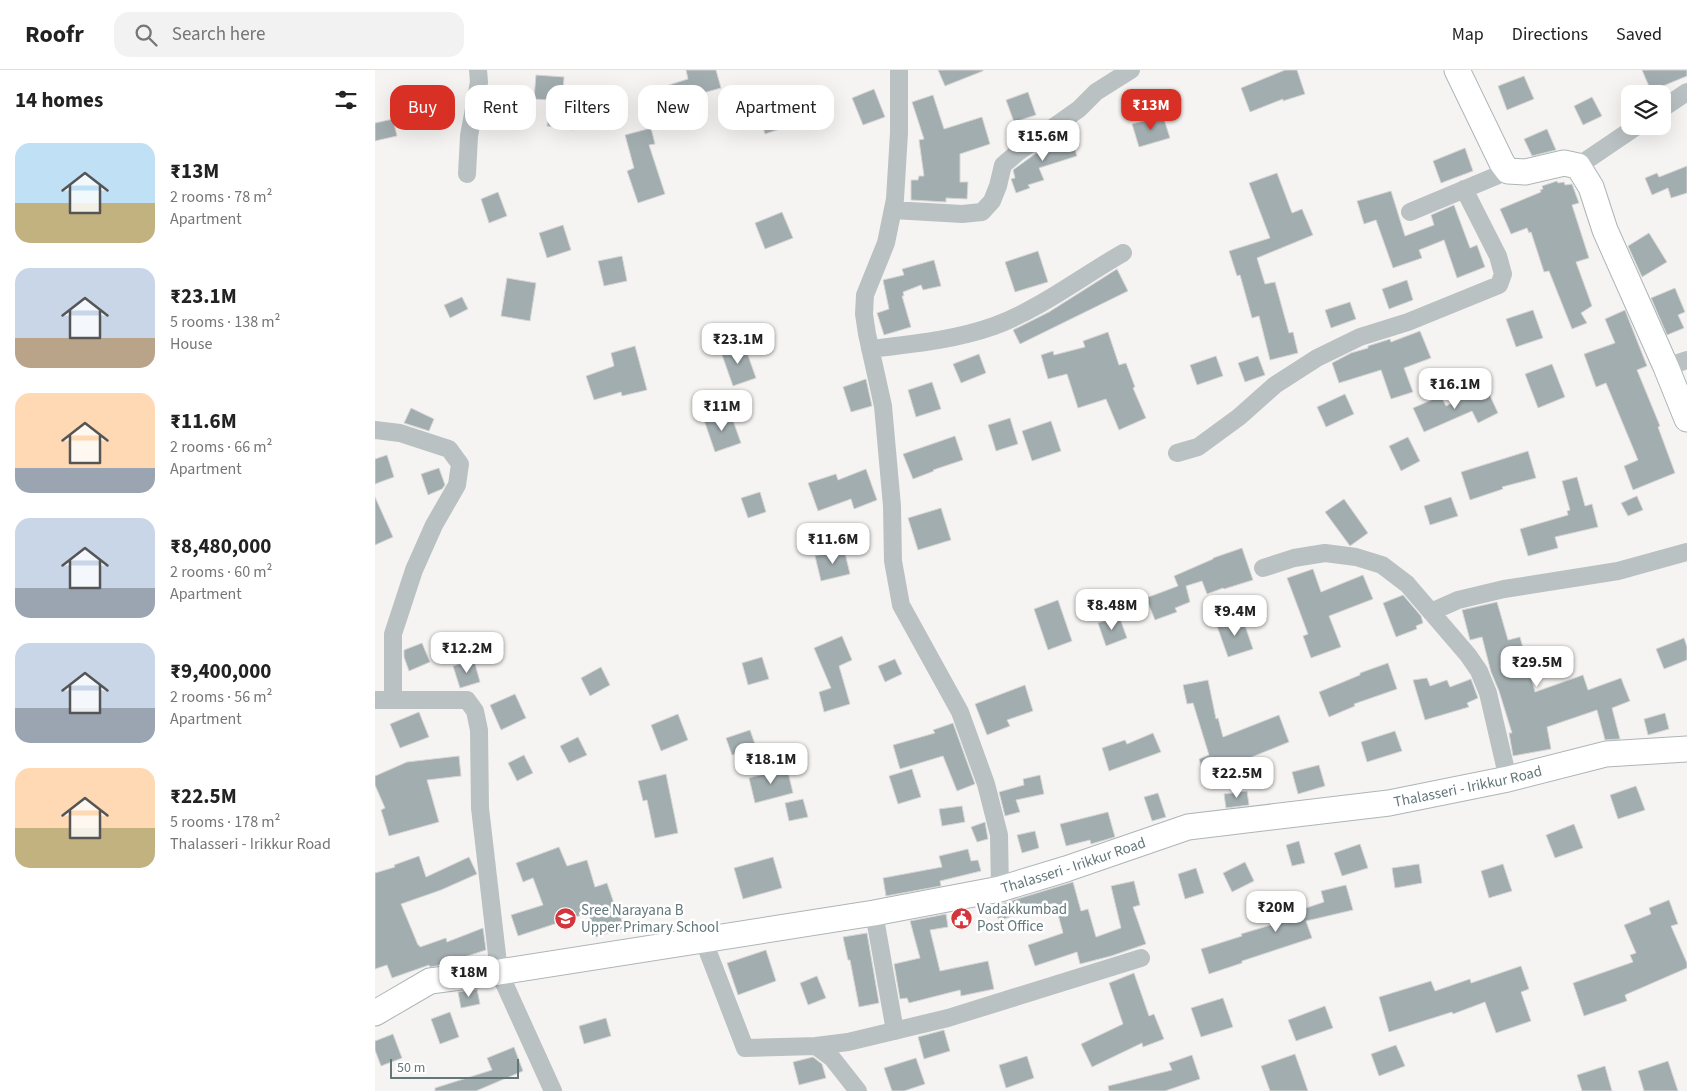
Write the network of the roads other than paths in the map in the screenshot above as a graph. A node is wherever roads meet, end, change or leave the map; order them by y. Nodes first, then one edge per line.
1 (478, 70) edge
2 (899, 70) edge
3 (1131, 70) edge
4 (1457, 70) edge
5 (1687, 92) edge
6 (1671, 103) edge
7 (1624, 135) edge
8 (1578, 166) junction
9 (1508, 171) junction
10 (467, 174) dead end
11 (1464, 189) junction
12 (893, 210) junction
13 (1410, 212) dead end
14 (1123, 252) dead end
15 (871, 349) junction
16 (1677, 363) edge
17 (1687, 419) edge
18 (375, 430) edge
19 (1177, 453) dead end
20 (1687, 552) edge
21 (1263, 568) dead end
22 (1431, 612) junction
23 (375, 700) edge
24 (393, 700) junction
25 (1687, 749) edge
26 (1508, 779) junction
27 (1000, 889) junction
28 (874, 913) junction
29 (703, 939) junction
30 (1141, 958) dead end
31 (499, 972) junction
32 (375, 1013) edge
33 (895, 1031) junction
34 (816, 1046) junction
35 (553, 1091) edge
36 (858, 1091) edge

1 - 10 street
2 - 12 street
3 - 12 street
4 - 9 main road
5 - 6 street
7 - 8 street
8 - 9 main road
8 - 16 main road
9 - 11 street
11 - 13 street
11 - 19 street
12 - 15 street
14 - 15 street
15 - 27 street
16 - 17 main road
18 - 24 street
20 - 22 street
21 - 22 street
22 - 26 street
23 - 24 street
24 - 31 street
25 - 26 main road, Thalasseri - Irikkur Road
26 - 27 main road, Thalasseri - Irikkur Road
27 - 28 main road, Thalasseri - Irikkur Road
28 - 29 main road, Thalasseri - Irikkur Road
28 - 33 street
29 - 31 main road, Thalasseri - Irikkur Road
29 - 34 street
30 - 33 street
31 - 32 main road, Thalasseri - Irikkur Road
31 - 35 street
33 - 34 street
34 - 36 street

